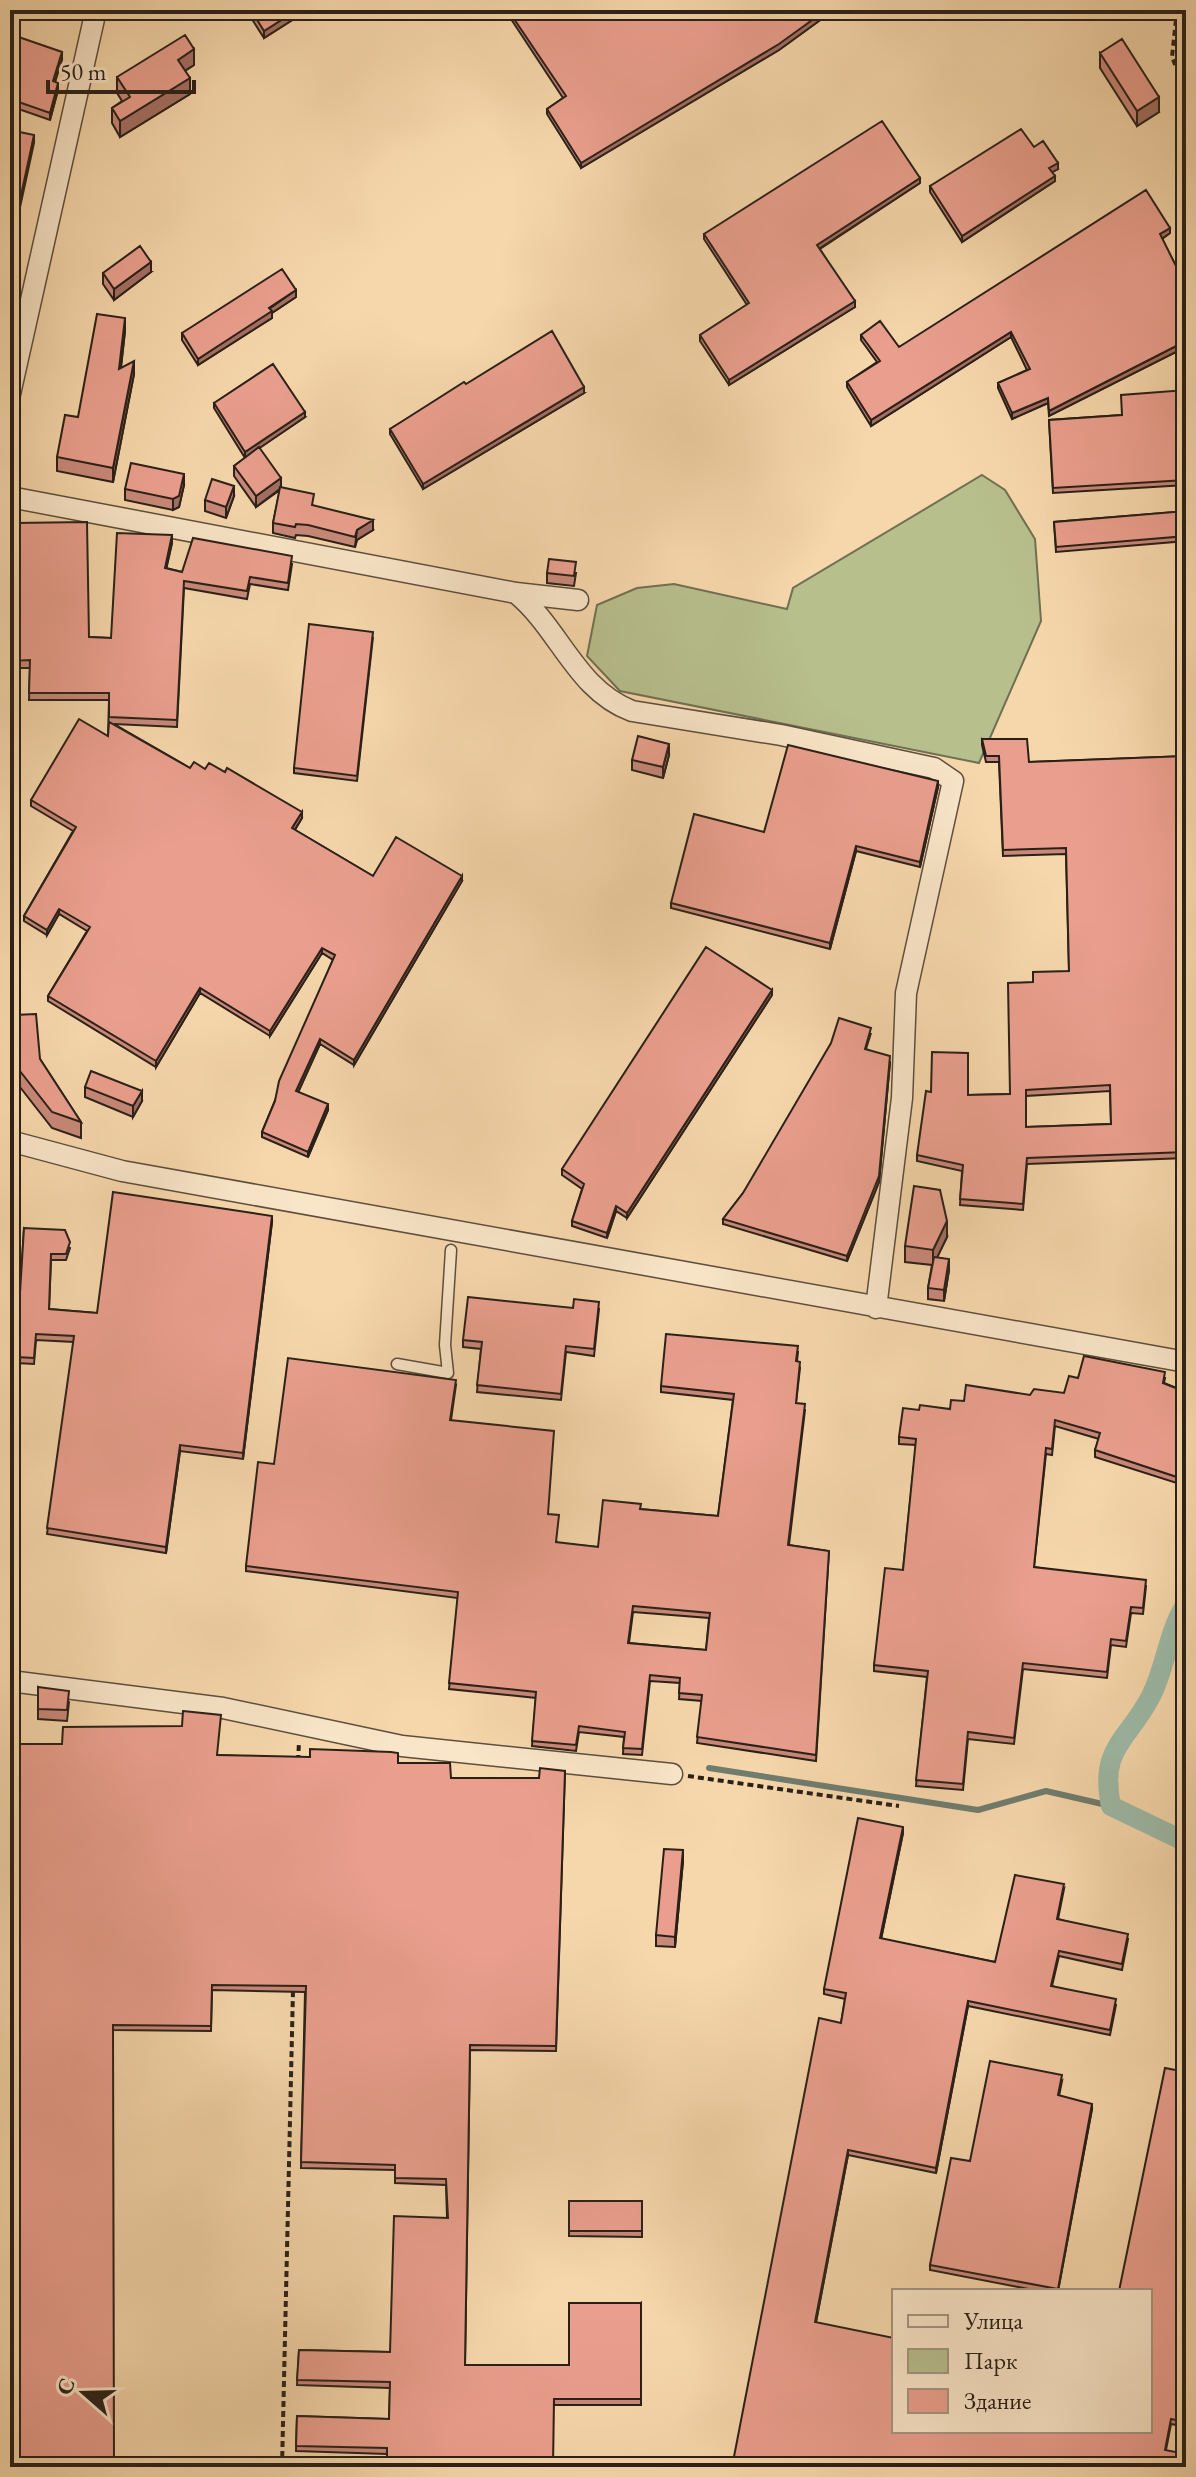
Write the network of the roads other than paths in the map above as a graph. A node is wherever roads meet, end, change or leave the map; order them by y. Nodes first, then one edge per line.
1 (96, 10) edge
2 (10, 394) edge
3 (10, 497) edge
4 (516, 593) junction
5 (578, 600) dead end
6 (10, 1141) edge
7 (452, 1241) junction
8 (876, 1308) junction
9 (1186, 1362) edge
10 (397, 1364) dead end
11 (10, 1681) edge
12 (672, 1774) road end

1 - 2 street
3 - 4 street
4 - 5 street
4 - 8 street
6 - 7 street
7 - 8 street
7 - 10 lane
8 - 9 street
11 - 12 street

